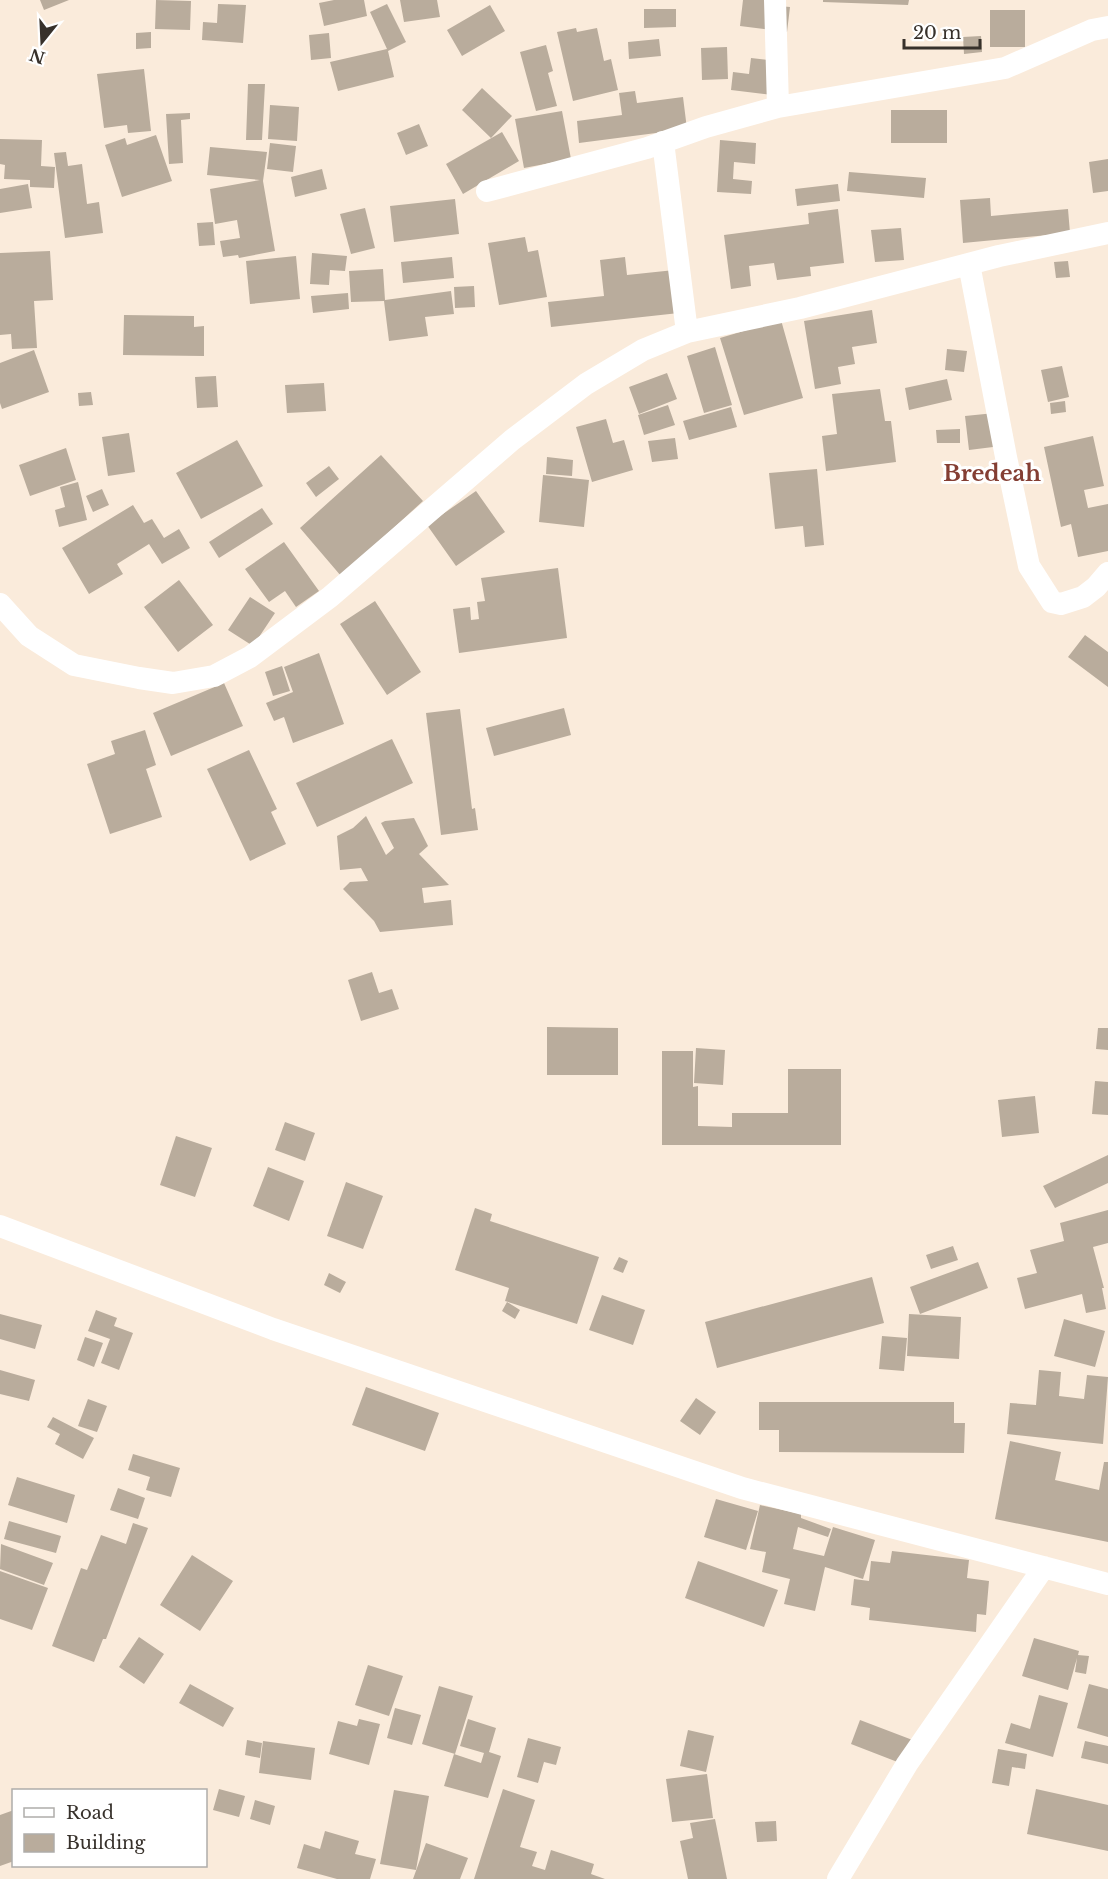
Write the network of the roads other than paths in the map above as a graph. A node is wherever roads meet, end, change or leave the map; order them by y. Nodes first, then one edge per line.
1 (775, 0) edge
2 (1108, 27) edge
3 (778, 107) junction
4 (663, 142) junction
5 (487, 191) dead end
6 (1108, 233) edge
7 (969, 264) junction
8 (687, 332) junction
9 (1108, 573) edge
10 (0, 604) edge
11 (0, 1226) edge
12 (1044, 1567) junction
13 (1108, 1584) edge
14 (838, 1879) edge

1 - 3 street
2 - 3 street
3 - 4 street
4 - 5 street
4 - 8 street
6 - 7 street
7 - 8 street
7 - 9 street
8 - 10 street
11 - 12 street
12 - 13 street
12 - 14 street

